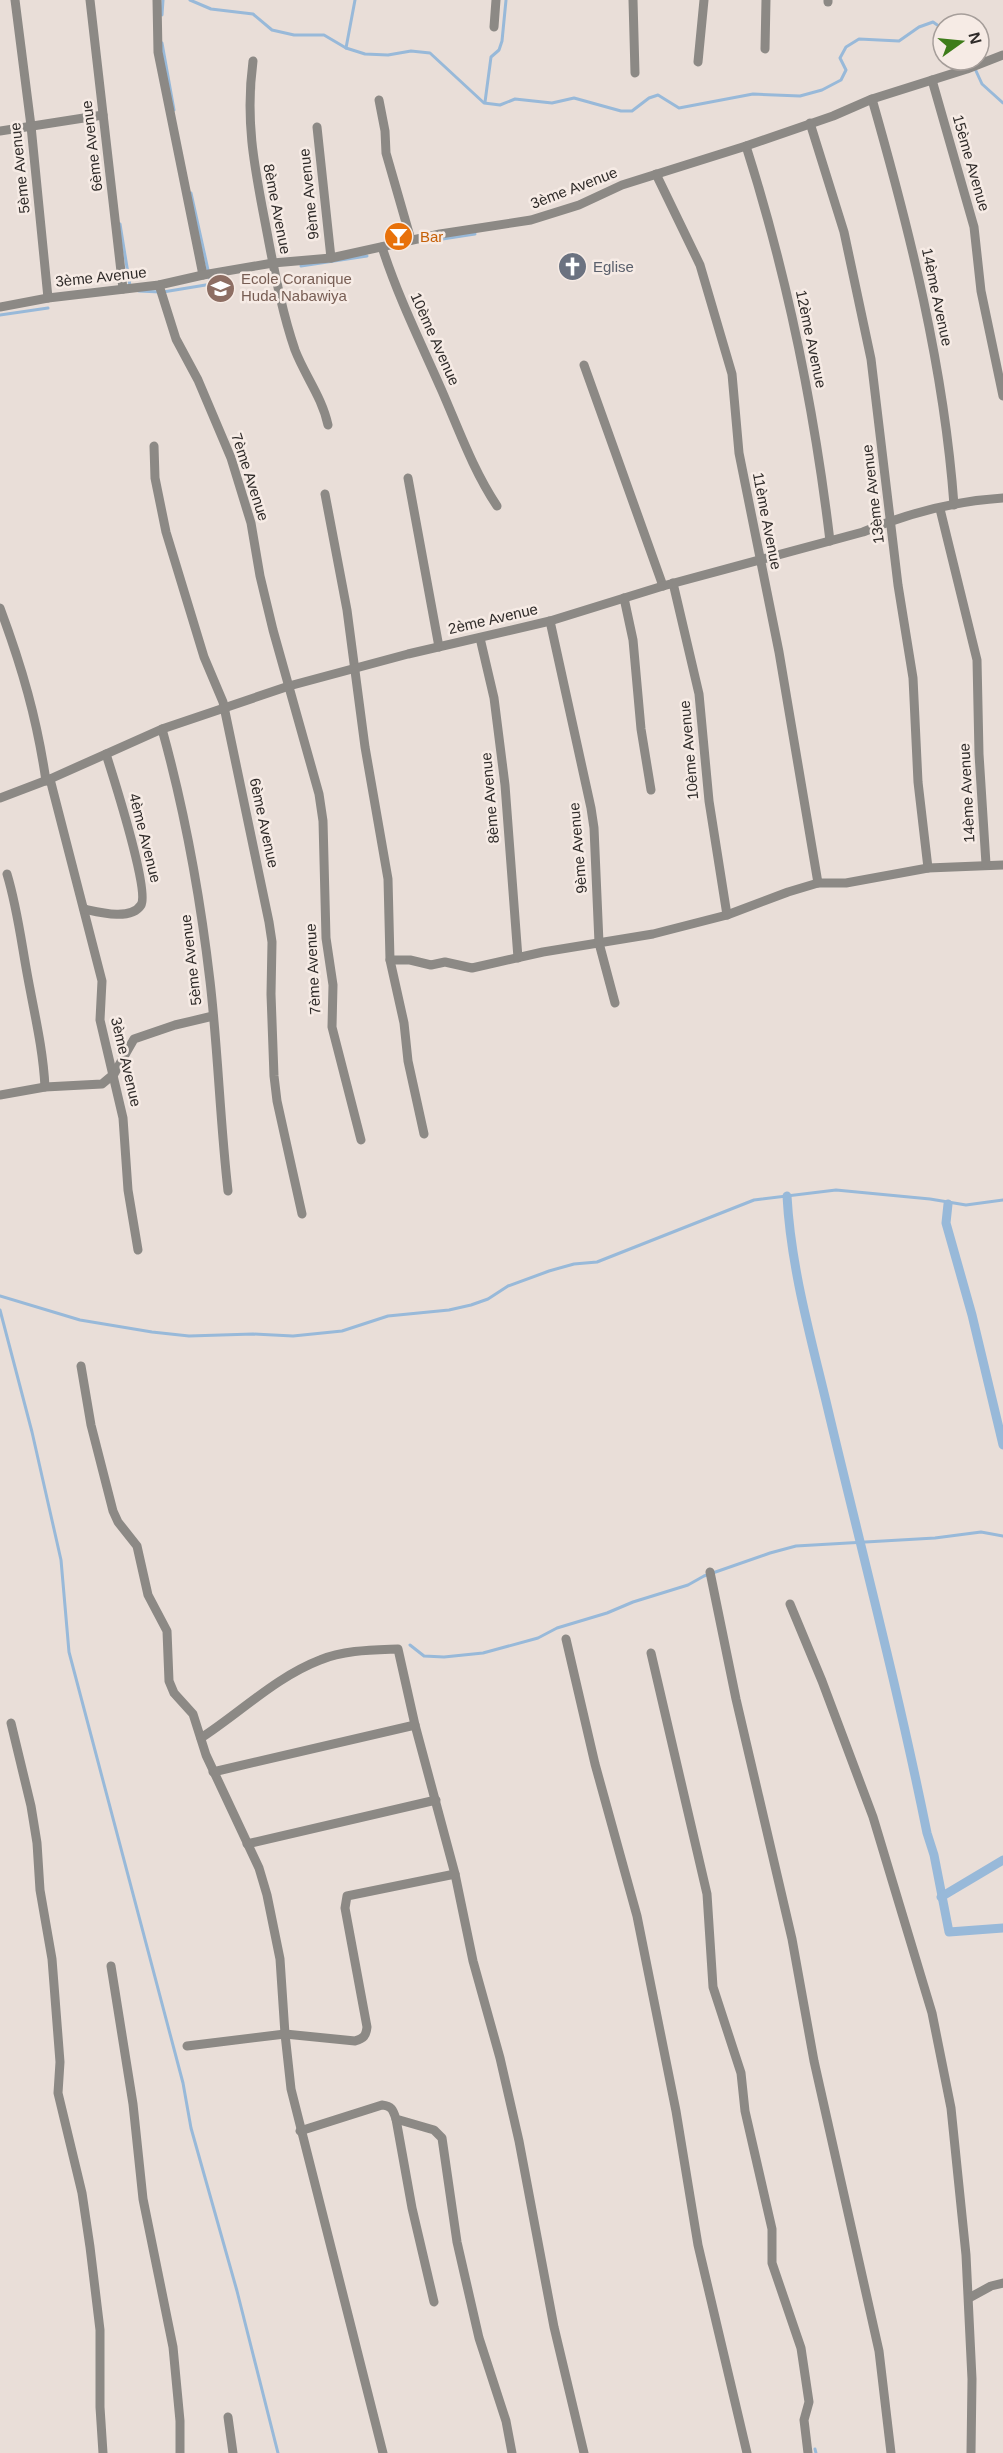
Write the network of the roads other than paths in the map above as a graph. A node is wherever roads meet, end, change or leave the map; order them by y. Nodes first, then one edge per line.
1 (15, 0) edge
2 (90, 0) edge
3 (157, 0) edge
4 (496, 0) edge
5 (633, 0) edge
6 (704, 0) edge
7 (766, 0) edge
8 (494, 27) dead end
9 (765, 50) dead end
10 (1003, 55) edge
11 (253, 61) dead end
12 (698, 62) dead end
13 (635, 73) dead end
14 (932, 80) junction
15 (872, 99) junction
16 (379, 100) dead end
17 (103, 115) junction
18 (810, 123) junction
19 (31, 126) junction
20 (317, 127) dead end
21 (0, 131) edge
22 (746, 146) junction
23 (656, 174) junction
24 (411, 240) junction
25 (382, 247) junction
26 (331, 258) junction
27 (273, 263) junction
28 (203, 275) junction
29 (159, 285) junction
30 (123, 289) junction
31 (48, 298) junction
32 (0, 307) edge
33 (584, 365) dead end
34 (1003, 396) edge
35 (328, 426) dead end
36 (154, 446) dead end
37 (408, 478) dead end
38 (325, 494) dead end
39 (1003, 498) edge
40 (954, 505) junction
41 (497, 506) dead end
42 (940, 509) junction
43 (891, 520) junction
44 (830, 541) junction
45 (759, 559) junction
46 (668, 585) junction
47 (624, 598) junction
48 (0, 608) edge
49 (550, 621) junction
50 (480, 638) junction
51 (438, 647) junction
52 (356, 667) junction
53 (290, 686) junction
54 (224, 707) junction
55 (162, 729) junction
56 (106, 754) junction
57 (48, 780) junction
58 (651, 790) dead end
59 (0, 798) edge
60 (986, 864) junction
61 (1003, 864) edge
62 (928, 868) junction
63 (7, 874) dead end
64 (818, 883) junction
65 (84, 909) junction
66 (727, 915) junction
67 (599, 943) junction
68 (518, 958) junction
69 (390, 960) junction
70 (615, 1003) dead end
71 (213, 1016) junction
72 (114, 1074) junction
73 (45, 1087) junction
74 (0, 1095) edge
75 (424, 1134) dead end
76 (361, 1140) dead end
77 (228, 1191) dead end
78 (302, 1214) dead end
79 (138, 1250) dead end
80 (81, 1366) dead end
81 (711, 1574) dead end
82 (790, 1604) dead end
83 (567, 1639) dead end
84 (651, 1653) dead end
85 (11, 1723) dead end
86 (415, 1725) junction
87 (201, 1738) junction
88 (213, 1772) junction
89 (436, 1800) junction
90 (247, 1844) junction
91 (454, 1874) junction
92 (111, 1965) dead end
93 (285, 2034) junction
94 (187, 2046) dead end
95 (396, 2119) junction
96 (300, 2131) junction
97 (1003, 2283) edge
98 (969, 2298) junction
99 (434, 2302) dead end
100 (228, 2417) dead end
101 (103, 2453) edge
102 (180, 2453) edge
103 (233, 2453) edge
104 (383, 2453) edge
105 (512, 2453) edge
106 (584, 2453) edge
107 (747, 2453) edge
108 (808, 2453) edge
109 (891, 2453) edge
110 (970, 2453) edge

1 - 19 street, 5ème Avenue
2 - 17 street, 6ème Avenue
3 - 28 street
4 - 8 street
5 - 13 street
6 - 12 street
7 - 9 street
10 - 14 street, 3ème Avenue
11 - 27 street, 8ème Avenue
14 - 15 street, 3ème Avenue
14 - 34 street, 15ème Avenue
15 - 18 street, 3ème Avenue
15 - 40 street, 14ème Avenue
16 - 24 street
17 - 19 street
17 - 30 street, 6ème Avenue
18 - 22 street, 3ème Avenue
18 - 43 street, 13ème Avenue
19 - 21 street
19 - 31 street, 5ème Avenue
20 - 26 street, 9ème Avenue
22 - 23 street, 3ème Avenue
22 - 44 street, 12ème Avenue
23 - 24 street, 3ème Avenue
23 - 45 street, 11ème Avenue
24 - 25 street, 3ème Avenue
25 - 26 street, 3ème Avenue
25 - 41 street, 10ème Avenue
26 - 27 street, 3ème Avenue
27 - 28 street, 3ème Avenue
27 - 35 street, 8ème Avenue
28 - 29 street, 3ème Avenue
29 - 30 street, 3ème Avenue
29 - 53 street, 7ème Avenue
30 - 31 street, 3ème Avenue
31 - 32 street, 3ème Avenue
33 - 46 street, 10ème Avenue
36 - 54 street, 6ème Avenue
37 - 51 street
38 - 52 street
39 - 40 street, 2ème Avenue
40 - 42 street, 2ème Avenue
42 - 43 street, 2ème Avenue
42 - 60 street, 14ème Avenue
43 - 44 street, 2ème Avenue
43 - 62 street, 13ème Avenue
44 - 45 street, 2ème Avenue
45 - 46 street, 2ème Avenue
45 - 64 street, 11ème Avenue
46 - 47 street, 2ème Avenue
46 - 66 street, 10ème Avenue
47 - 49 street, 2ème Avenue
47 - 58 street
48 - 57 street, 3ème Avenue
49 - 50 street, 2ème Avenue
49 - 67 street, 9ème Avenue
50 - 51 street, 2ème Avenue
50 - 68 street, 8ème Avenue
51 - 52 street, 2ème Avenue
52 - 53 street, 2ème Avenue
52 - 69 street
53 - 54 street, 2ème Avenue
53 - 76 street, 7ème Avenue
54 - 55 street, 2ème Avenue
54 - 78 street, 6ème Avenue
55 - 56 street, 2ème Avenue
55 - 71 street, 5ème Avenue
56 - 57 street, 2ème Avenue
56 - 65 street, 4ème Avenue
57 - 59 street, 2ème Avenue
57 - 65 street, 3ème Avenue
60 - 61 street
60 - 62 street
62 - 64 street
63 - 73 street
64 - 66 street
65 - 72 street, 3ème Avenue
66 - 67 street
67 - 68 street
67 - 70 street, 9ème Avenue
68 - 69 street
69 - 75 street
71 - 72 street
71 - 77 street, 5ème Avenue
72 - 73 street
72 - 79 street, 3ème Avenue
73 - 74 street
80 - 87 street
81 - 109 street
82 - 98 street
83 - 107 street
84 - 108 street
85 - 101 street
86 - 87 street
86 - 88 street
86 - 89 street
87 - 88 street
88 - 90 street
89 - 90 street
89 - 91 street
90 - 93 street
91 - 93 street
91 - 106 street
92 - 102 street
93 - 94 street
93 - 96 street
95 - 96 street
95 - 99 street
95 - 105 street
96 - 104 street
97 - 98 street
98 - 110 street
100 - 103 street

